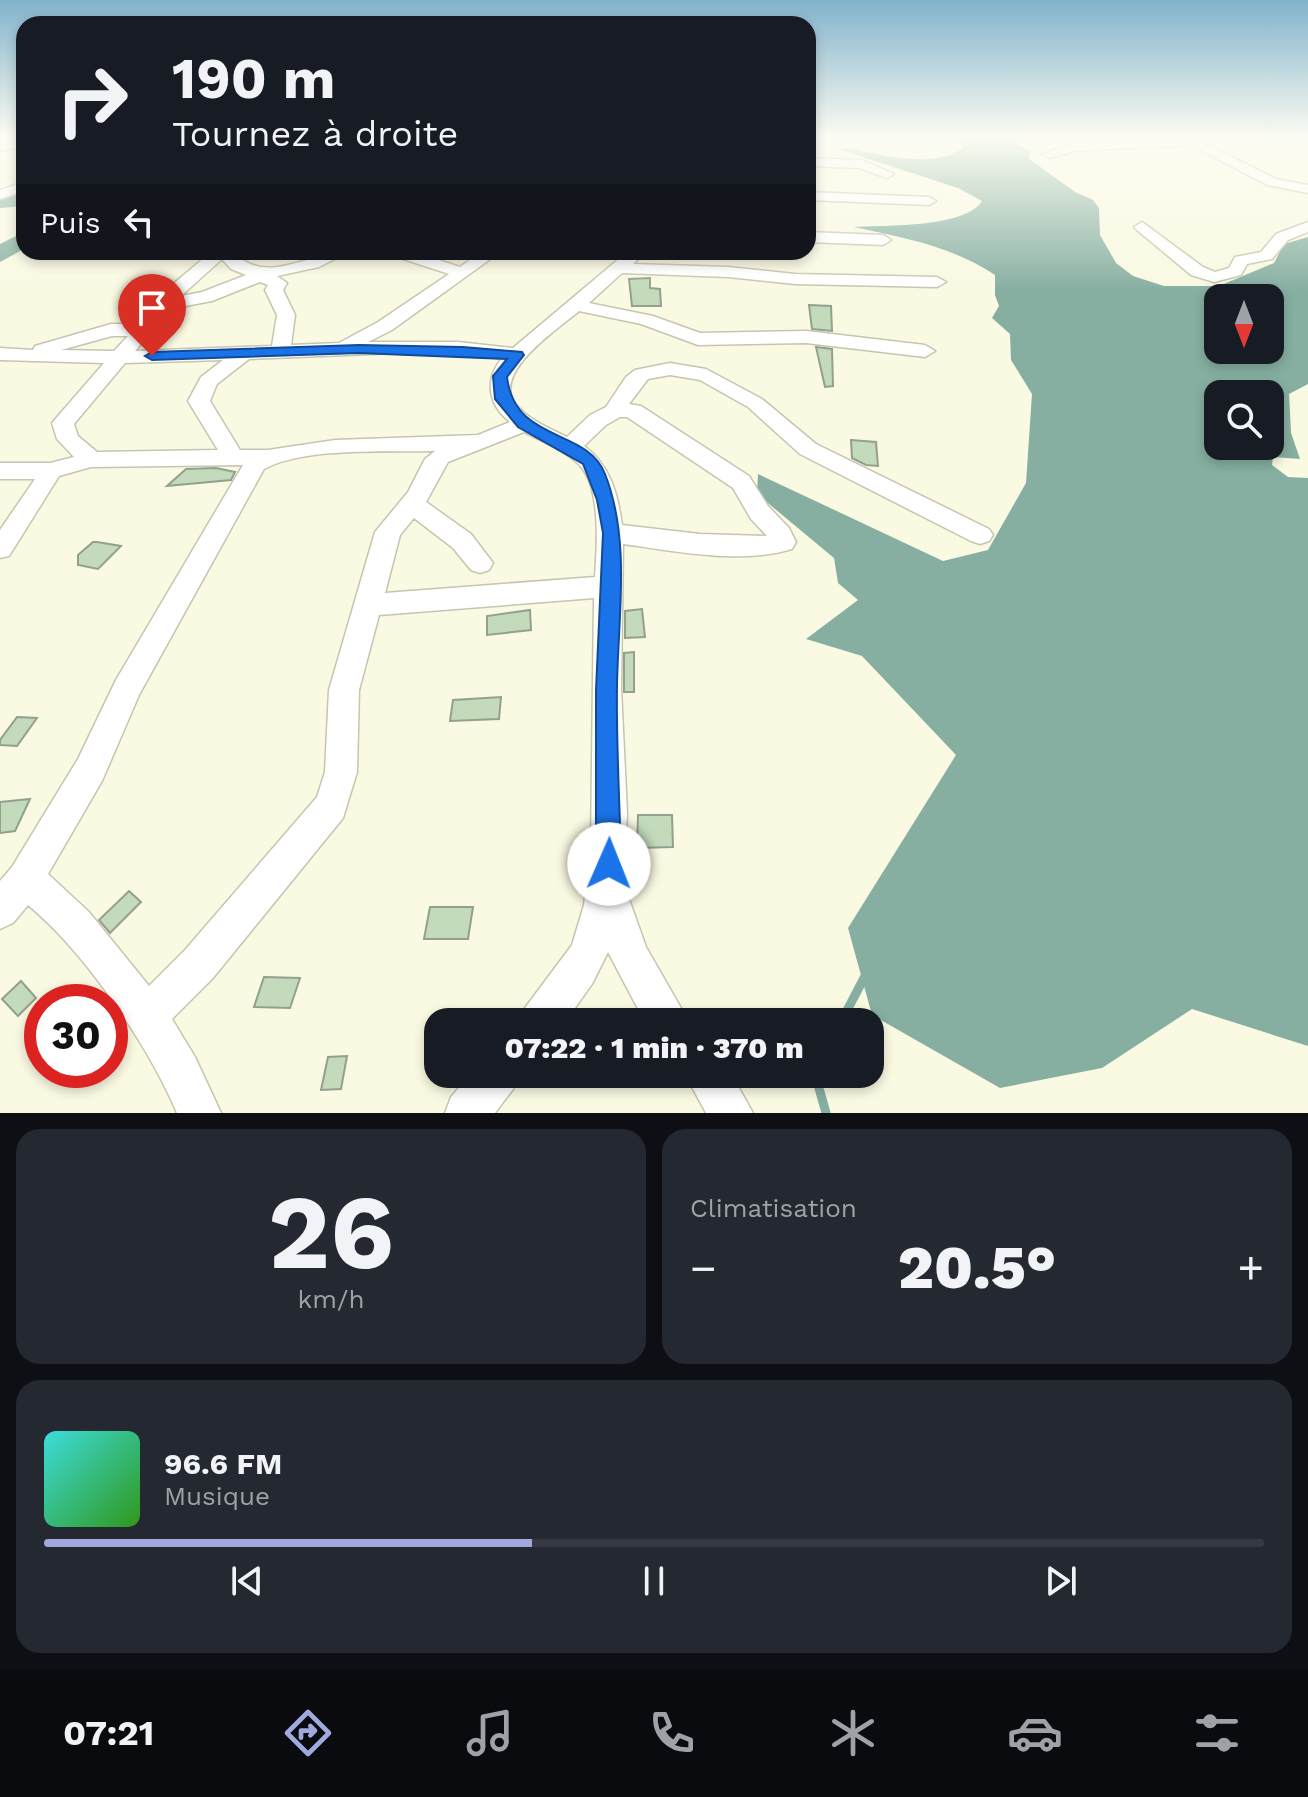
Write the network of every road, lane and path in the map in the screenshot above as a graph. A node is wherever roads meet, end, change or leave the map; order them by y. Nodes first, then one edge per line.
1 (816, 196) edge
2 (929, 201) dead end
3 (1142, 227) dead end
4 (1308, 227) edge
5 (816, 237) edge
6 (883, 240) dead end
7 (213, 260) edge
8 (231, 260) edge
9 (278, 260) edge
10 (320, 260) edge
11 (422, 260) edge
12 (479, 260) edge
13 (627, 260) edge
14 (460, 272) junction
15 (266, 273) junction
16 (937, 282) dead end
17 (163, 305) junction
18 (575, 305) junction
19 (144, 330) junction
20 (337, 349) junction
21 (925, 351) dead end
22 (283, 352) junction
23 (245, 353) junction
24 (0, 354) edge
25 (518, 355) junction
26 (25, 356) junction
27 (120, 358) junction
28 (0, 362) edge
29 (616, 408) junction
30 (524, 424) junction
31 (481, 442) junction
32 (570, 447) junction
33 (232, 457) junction
34 (268, 457) junction
35 (91, 460) junction
36 (0, 471) edge
37 (50, 471) junction
38 (412, 504) junction
39 (612, 533) junction
40 (980, 535) dead end
41 (0, 549) edge
42 (480, 563) dead end
43 (608, 586) junction
44 (365, 606) junction
45 (25, 880) junction
46 (608, 889) junction
47 (0, 910) edge
48 (550, 1008) edge
49 (659, 1008) edge
50 (147, 1016) junction
51 (487, 1088) edge
52 (715, 1088) edge
53 (199, 1113) edge
54 (467, 1113) edge
55 (731, 1113) edge

1 - 2 street
3 - 4 street
5 - 6 street
7 - 17 street
8 - 15 street
9 - 15 street
10 - 15 street
11 - 14 street
12 - 14 street
13 - 16 street
13 - 18 street
14 - 20 street
15 - 17 street
15 - 22 street
17 - 19 street
18 - 21 street
18 - 25 street
19 - 26 street
19 - 27 street
20 - 22 street
20 - 25 street
22 - 23 street
23 - 27 street
23 - 33 street
24 - 26 street
25 - 30 street
26 - 27 street
26 - 28 street
27 - 35 street
29 - 32 street
29 - 39 street
29 - 40 street
30 - 31 street
30 - 32 street
31 - 34 street
31 - 38 street
32 - 39 street
33 - 34 street
33 - 35 street
34 - 45 street
35 - 37 street
36 - 37 street
37 - 41 street
38 - 42 street
38 - 44 street
39 - 43 street
43 - 44 street
43 - 46 street
44 - 50 street
45 - 47 street
45 - 50 street
46 - 48 street
46 - 49 street
50 - 53 street
51 - 54 street
52 - 55 street

